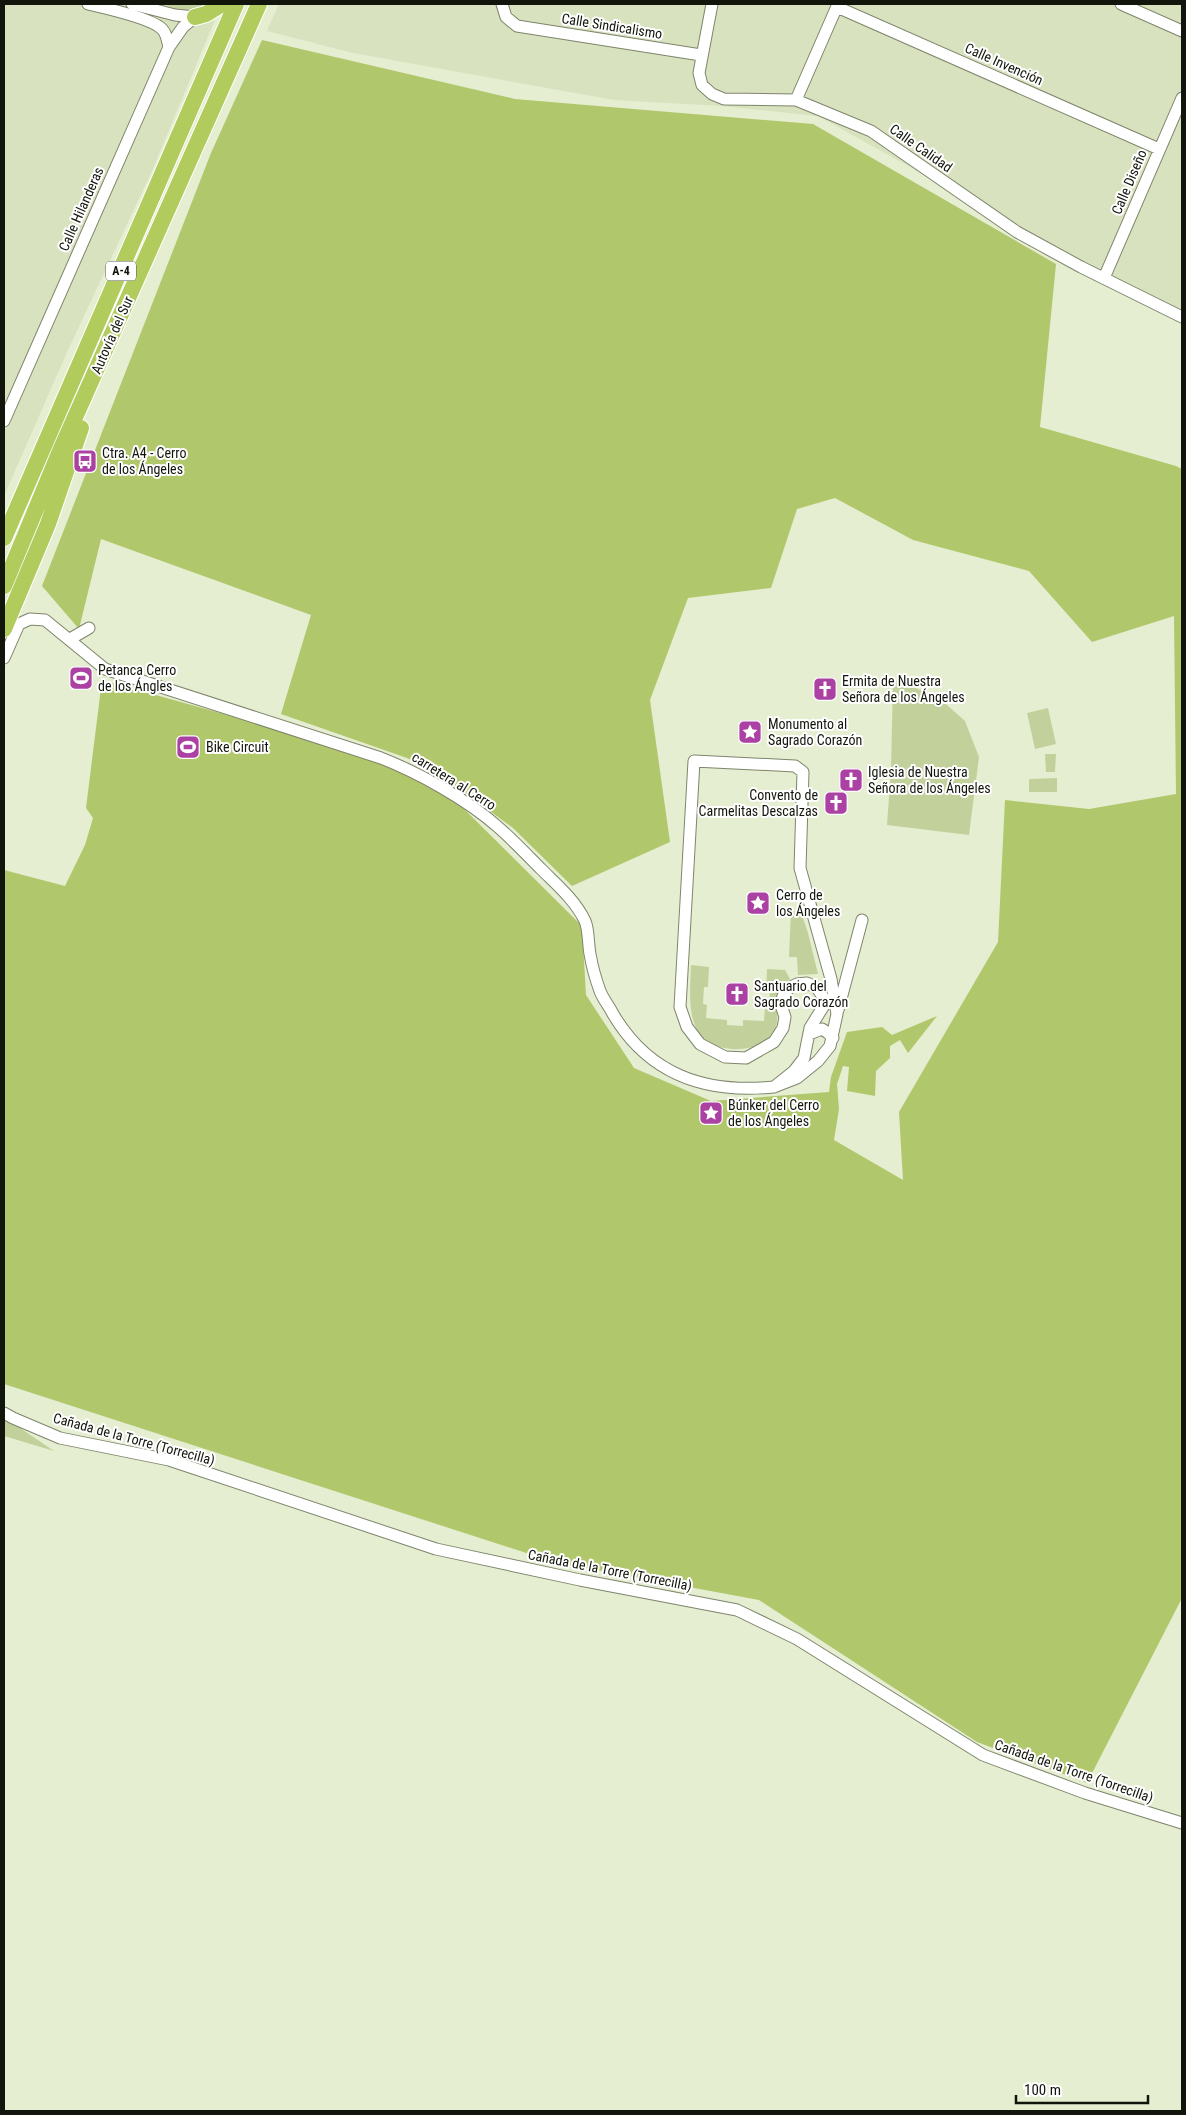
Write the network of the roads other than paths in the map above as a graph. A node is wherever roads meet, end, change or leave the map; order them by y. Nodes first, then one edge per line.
1 (88, 4) edge
2 (132, 4) edge
3 (222, 4) edge
4 (236, 4) edge
5 (259, 4) edge
6 (502, 4) edge
7 (712, 4) edge
8 (1121, 4) edge
9 (837, 5) edge
10 (125, 15) junction
11 (195, 17) junction
12 (1182, 31) edge
13 (169, 47) junction
14 (702, 55) junction
15 (1182, 98) edge
16 (796, 100) junction
17 (1159, 149) junction
18 (1104, 278) junction
19 (1182, 317) edge
20 (107, 346) junction
21 (4, 421) edge
22 (4, 538) edge
23 (4, 586) edge
24 (89, 628) dead end
25 (4, 629) edge
26 (70, 639) junction
27 (4, 658) edge
28 (862, 920) dead end
29 (819, 1014) junction
30 (836, 1014) junction
31 (809, 1034) junction
32 (833, 1038) junction
33 (774, 1087) junction
34 (4, 1413) edge
35 (1182, 1823) edge

1 - 10 street
2 - 10 street
2 - 11 street
3 - 11 highway
4 - 22 highway, Autovía del Sur / A-4
5 - 20 highway, Autovía del Sur / A-4
6 - 14 street, Calle Sindicalismo
7 - 14 street, Calle Calidad
8 - 12 street
9 - 16 street
9 - 17 street, Calle Invención
10 - 13 street
11 - 13 street, Calle Hilanderas
13 - 21 street, Calle Hilanderas
14 - 16 street, Calle Calidad
15 - 17 street, Calle Diseño
16 - 18 street, Calle Calidad
17 - 18 street, Calle Diseño
18 - 19 street, Calle Calidad
20 - 23 highway, Autovía del Sur / A-4
20 - 25 highway
24 - 26 street
26 - 27 street, carretera al Cerro
26 - 33 street, carretera al Cerro
28 - 30 street
29 - 30 street
29 - 30 street
29 - 31 street
30 - 32 street
31 - 32 street
31 - 33 street
32 - 33 street, carretera al Cerro
34 - 35 street, Cañada de la Torre (Torrecilla)

